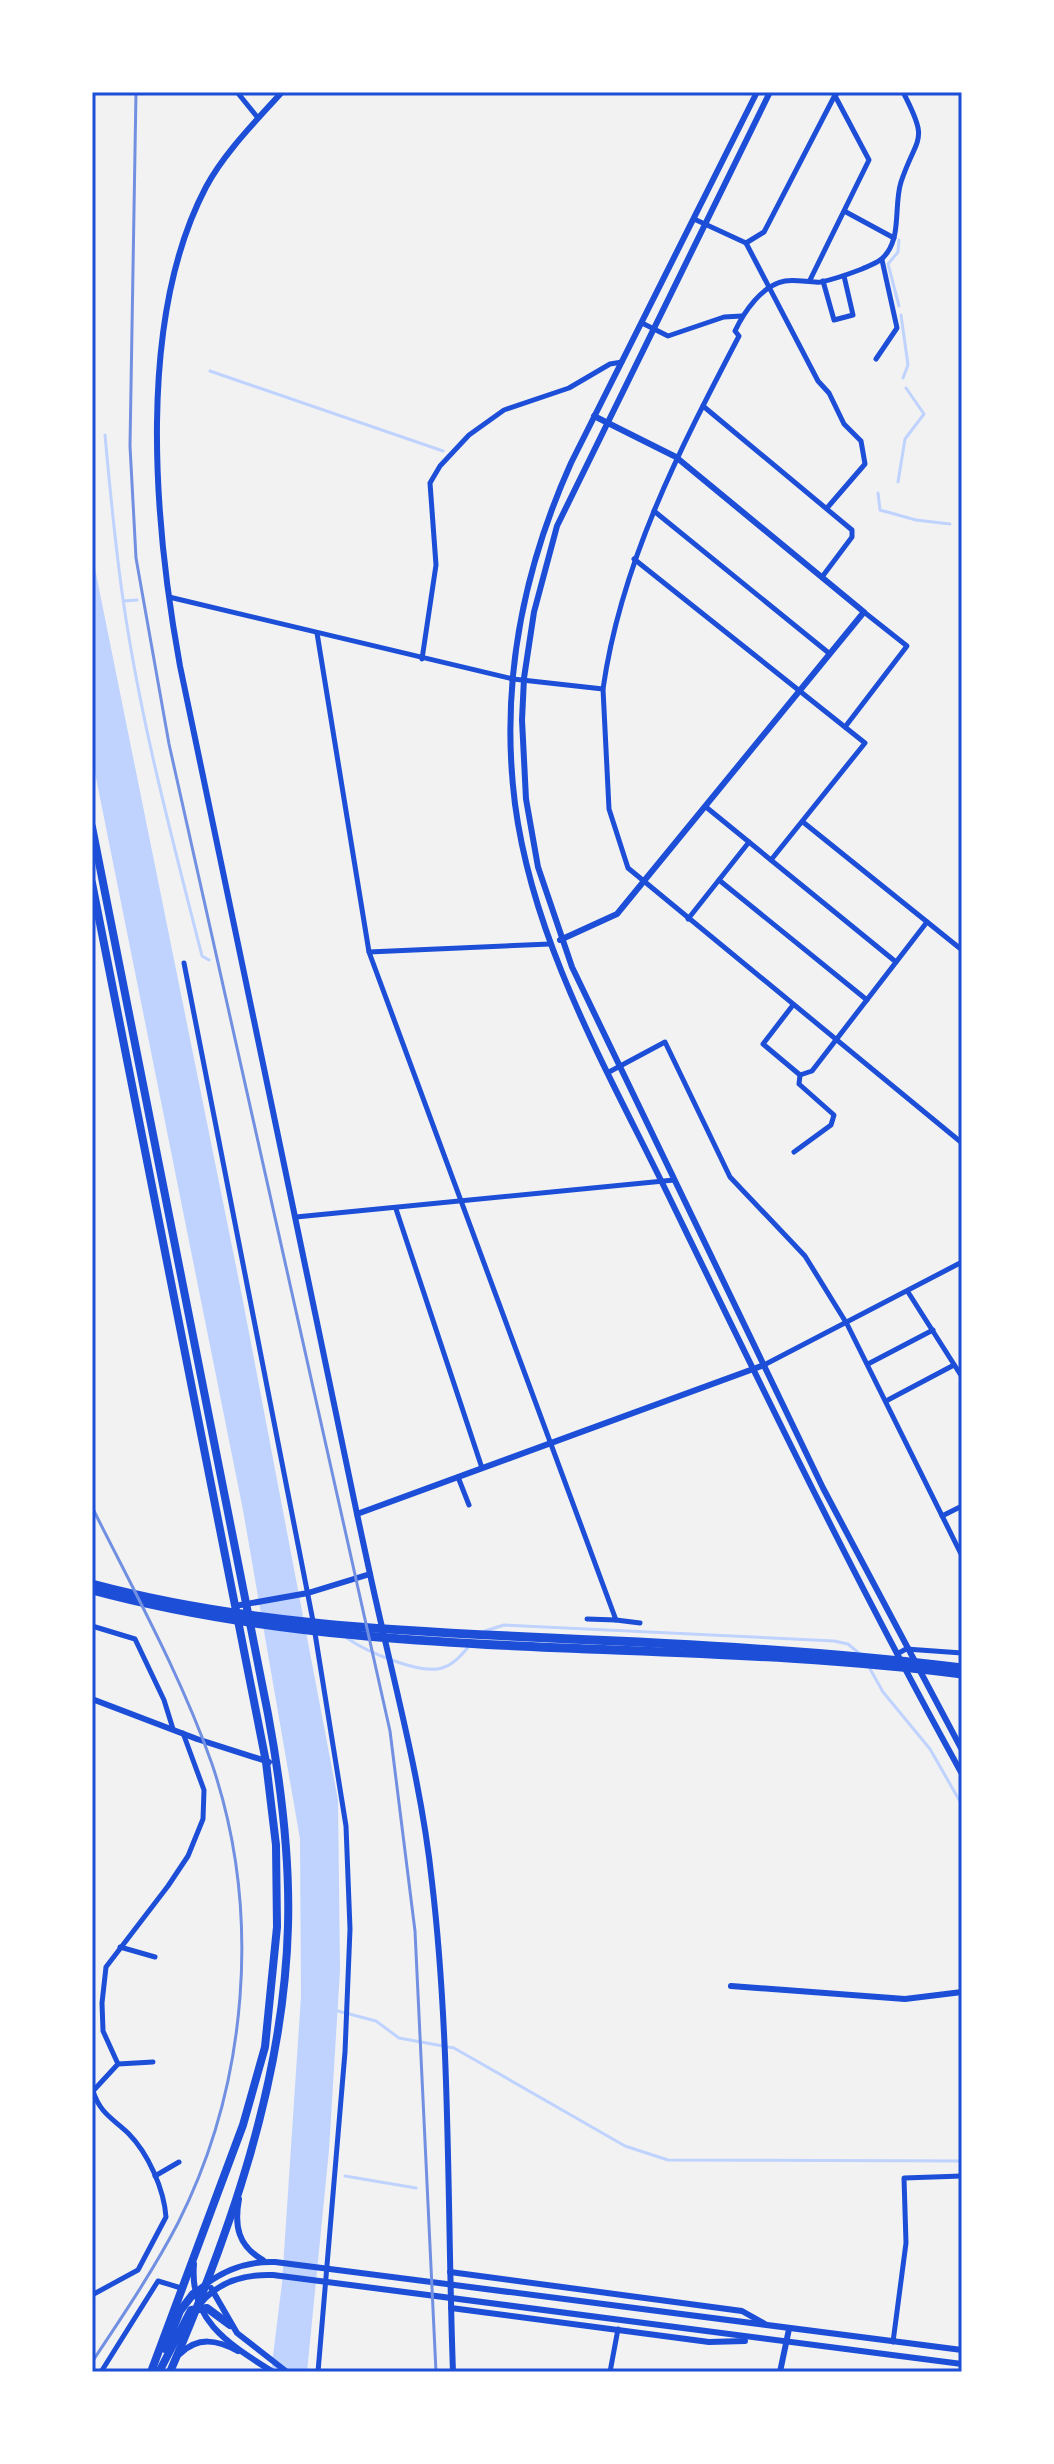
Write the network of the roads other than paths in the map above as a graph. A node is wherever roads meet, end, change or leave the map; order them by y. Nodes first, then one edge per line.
1 (237, 92) edge
2 (282, 92) edge
3 (757, 92) edge
4 (770, 92) edge
5 (903, 92) edge
6 (836, 93) edge
7 (258, 118) junction
8 (845, 212) junction
9 (694, 219) junction
10 (704, 223) junction
11 (894, 238) junction
12 (746, 243) junction
13 (882, 259) junction
14 (844, 276) junction
15 (810, 281) junction
16 (823, 281) junction
17 (769, 287) junction
18 (742, 316) junction
19 (642, 323) junction
20 (653, 329) junction
21 (876, 359) dead end
22 (623, 362) junction
23 (703, 406) junction
24 (594, 416) junction
25 (606, 422) junction
26 (676, 457) junction
27 (827, 508) junction
28 (654, 511) junction
29 (634, 559) junction
30 (822, 577) junction
31 (168, 597) junction
32 (864, 612) junction
33 (317, 633) junction
34 (830, 654) junction
35 (422, 659) junction
36 (524, 678) junction
37 (513, 679) junction
38 (603, 689) junction
39 (800, 690) junction
40 (845, 727) junction
41 (706, 807) junction
42 (803, 822) junction
43 (92, 827) edge
44 (749, 842) junction
45 (771, 860) junction
46 (719, 880) junction
47 (92, 883) edge
48 (644, 883) junction
49 (688, 919) junction
50 (927, 922) junction
51 (561, 940) junction
52 (550, 944) junction
53 (962, 950) edge
54 (369, 952) junction
55 (896, 962) junction
56 (184, 963) dead end
57 (867, 1000) junction
58 (793, 1005) junction
59 (836, 1040) junction
60 (619, 1067) junction
61 (609, 1072) junction
62 (800, 1075) junction
63 (962, 1143) edge
64 (794, 1152) dead end
65 (661, 1180) junction
66 (674, 1180) junction
67 (461, 1201) junction
68 (396, 1209) junction
69 (296, 1217) junction
70 (962, 1262) edge
71 (908, 1292) junction
72 (847, 1324) junction
73 (933, 1330) junction
74 (868, 1364) junction
75 (764, 1365) junction
76 (954, 1365) junction
77 (752, 1367) junction
78 (962, 1377) edge
79 (886, 1401) junction
80 (551, 1442) junction
81 (482, 1468) junction
82 (458, 1477) junction
83 (469, 1505) dead end
84 (962, 1506) edge
85 (357, 1514) junction
86 (942, 1516) junction
87 (962, 1556) edge
88 (370, 1574) junction
89 (92, 1584) edge
90 (92, 1590) edge
91 (305, 1594) junction
92 (251, 1604) junction
93 (235, 1606) junction
94 (587, 1619) dead end
95 (616, 1620) junction
96 (640, 1623) dead end
97 (92, 1626) edge
98 (906, 1649) junction
99 (962, 1653) edge
100 (896, 1654) junction
101 (962, 1668) edge
102 (962, 1674) edge
103 (92, 1699) edge
104 (173, 1729) junction
105 (183, 1733) junction
106 (962, 1750) edge
107 (266, 1762) junction
108 (277, 1762) junction
109 (962, 1774) edge
110 (120, 1947) junction
111 (155, 1957) dead end
112 (731, 1986) dead end
113 (962, 1992) edge
114 (153, 2062) dead end
115 (118, 2064) junction
116 (179, 2162) dead end
117 (244, 2172) junction
118 (155, 2176) junction
119 (962, 2176) edge
120 (198, 2244) junction
121 (266, 2262) junction
122 (450, 2272) junction
123 (473, 2275) junction
124 (207, 2282) junction
125 (181, 2288) junction
126 (212, 2292) junction
127 (193, 2294) junction
128 (92, 2295) edge
129 (197, 2307) junction
130 (451, 2308) junction
131 (473, 2311) junction
132 (230, 2325) junction
133 (772, 2327) junction
134 (618, 2328) junction
135 (789, 2329) junction
136 (758, 2340) junction
137 (893, 2342) junction
138 (788, 2344) junction
139 (962, 2350) edge
140 (176, 2358) junction
141 (962, 2364) edge
142 (267, 2366) edge
143 (101, 2372) edge
144 (155, 2372) edge
145 (170, 2372) edge
146 (287, 2372) edge
147 (318, 2372) edge
148 (453, 2372) edge
149 (610, 2372) edge
150 (780, 2372) edge

1 - 7 street
2 - 7 street
3 - 9 street
4 - 10 street
5 - 11 street
6 - 8 street
6 - 12 street
7 - 31 street
8 - 11 street
8 - 15 street
9 - 10 street
9 - 19 street
10 - 12 street
10 - 20 street
11 - 13 street
12 - 17 street
13 - 14 street
13 - 21 street
14 - 16 street
14 - 16 street
15 - 16 street
15 - 17 street
17 - 18 street
17 - 27 street
18 - 20 street
18 - 23 street
19 - 20 street
19 - 22 street
20 - 25 street
22 - 24 street
22 - 35 street
23 - 26 street
23 - 27 street
24 - 25 street
24 - 37 street
25 - 26 street
25 - 36 street
26 - 28 street
26 - 30 street
27 - 30 street
28 - 29 street
28 - 34 street
29 - 38 street
29 - 39 street
30 - 32 street
31 - 33 street
31 - 69 street
32 - 34 street
32 - 40 street
33 - 35 street
33 - 54 street
34 - 39 street
35 - 37 street
36 - 37 street
36 - 38 street
36 - 51 street
37 - 52 street
38 - 48 street
39 - 40 street
39 - 41 street
40 - 42 street
41 - 44 street
41 - 48 street
42 - 45 street
42 - 50 street
43 - 92 highway
44 - 45 street
44 - 46 street
45 - 55 street
46 - 49 street
46 - 57 street
47 - 93 highway
48 - 49 street
48 - 51 street
49 - 58 street
50 - 53 street
50 - 55 street
51 - 52 street
51 - 60 street
52 - 54 street
52 - 61 street
54 - 67 street
55 - 57 street
56 - 91 street
57 - 59 street
58 - 59 street
58 - 62 street
59 - 62 street
59 - 63 street
60 - 61 street
60 - 66 street
60 - 72 street
61 - 65 street
62 - 64 street
65 - 66 street
65 - 67 street
65 - 77 street
66 - 75 street
67 - 68 street
67 - 80 street
68 - 69 street
68 - 81 street
69 - 85 street
70 - 71 street
71 - 72 street
71 - 73 street
72 - 74 street
72 - 75 street
73 - 74 street
73 - 76 street
74 - 79 street
75 - 77 street
75 - 98 street
76 - 78 street
76 - 79 street
77 - 80 street
77 - 100 street
79 - 86 street
80 - 81 street
80 - 95 street
81 - 82 street
82 - 83 street
82 - 85 street
84 - 86 street
85 - 88 street
86 - 87 street
88 - 91 street
88 - 122 street
89 - 101 highway
90 - 102 highway
91 - 92 street
91 - 147 street
92 - 93 street
92 - 108 highway
93 - 107 highway
94 - 95 street
95 - 96 street
97 - 104 street
98 - 99 street
98 - 100 street
98 - 106 street
100 - 109 street
103 - 104 street
104 - 105 street
105 - 107 street
105 - 110 street
107 - 108 street
107 - 120 highway
108 - 117 highway
110 - 111 street
110 - 115 street
112 - 113 street
114 - 115 street
115 - 118 street
116 - 118 street
117 - 121 street
117 - 124 highway
118 - 128 street
119 - 137 street
120 - 125 highway
120 - 127 street
121 - 124 street
121 - 133 street
122 - 123 street
122 - 130 street
123 - 131 street
123 - 133 street
124 - 126 street
124 - 127 street
124 - 129 highway
125 - 143 street
125 - 144 highway
126 - 129 street
126 - 132 street
126 - 136 street
127 - 129 street
127 - 144 highway
129 - 132 highway
129 - 140 highway
129 - 142 street
129 - 144 highway
130 - 131 street
130 - 148 street
131 - 134 street
132 - 142 street
133 - 135 street
134 - 136 street
134 - 149 street
135 - 137 street
135 - 138 street
136 - 138 street
137 - 139 street
138 - 141 street
138 - 150 street
140 - 142 street
140 - 145 highway
142 - 146 street

